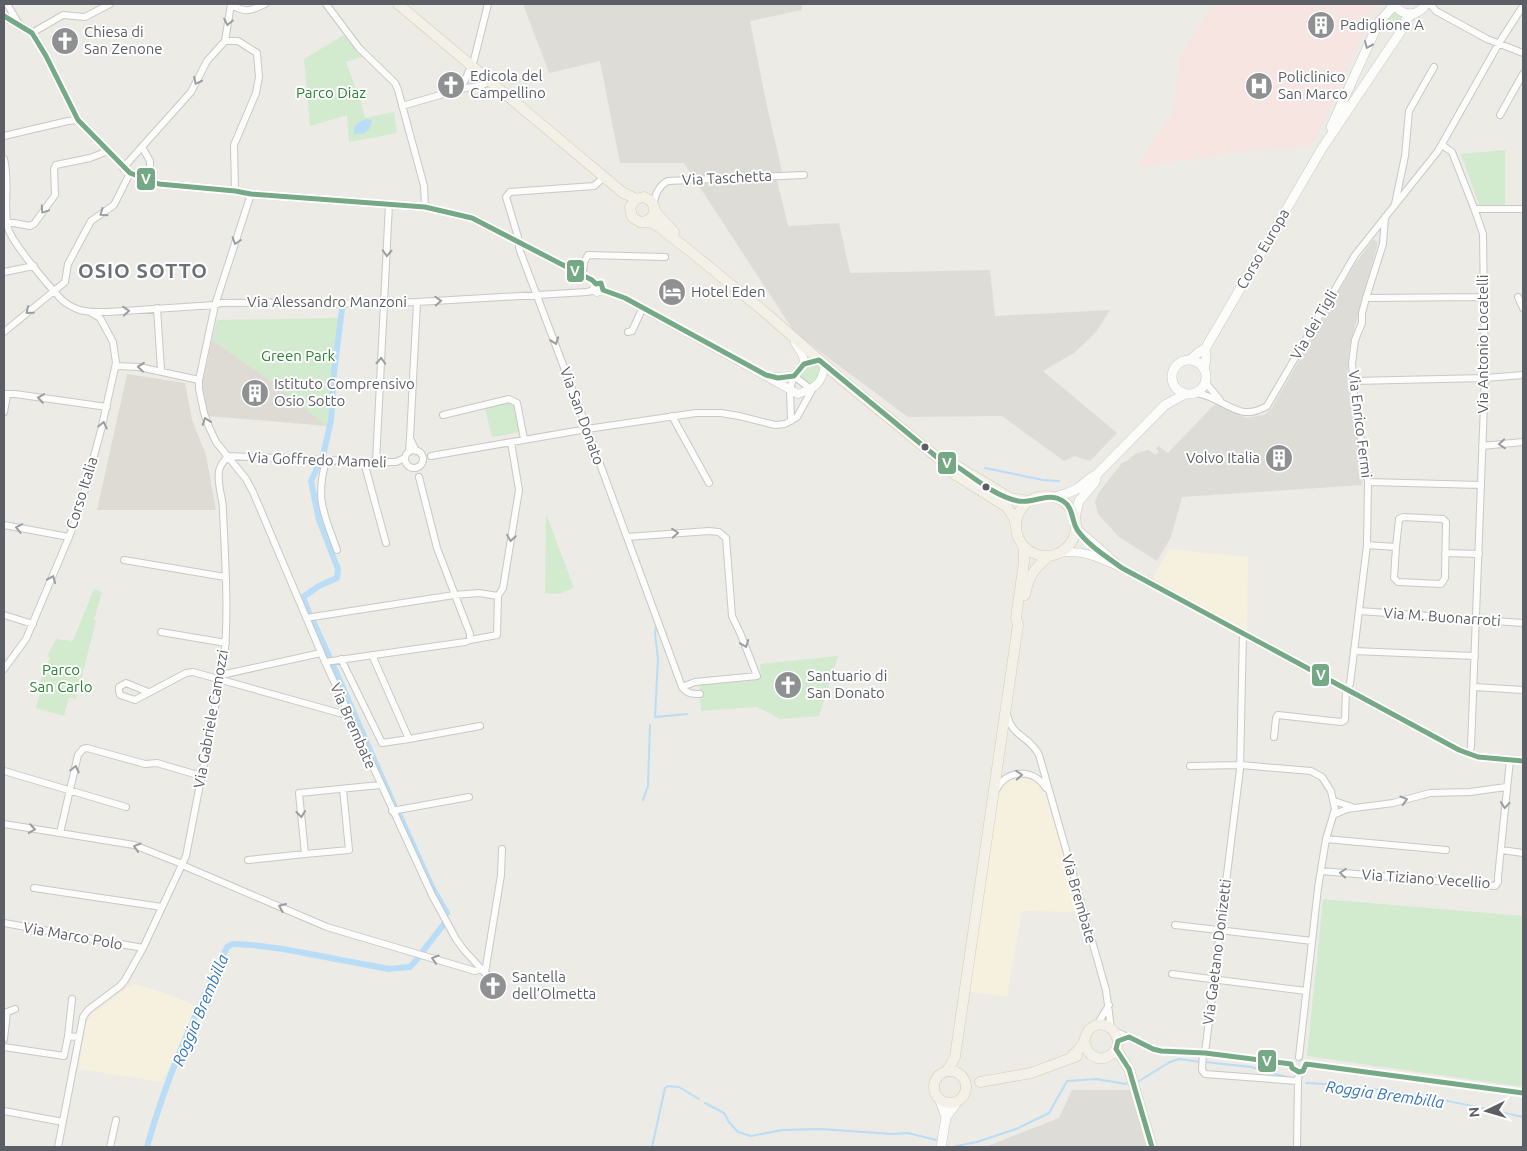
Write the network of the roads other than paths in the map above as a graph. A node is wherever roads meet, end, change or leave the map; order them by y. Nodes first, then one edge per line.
1 (110, 4) edge
2 (231, 4) edge
3 (265, 4) edge
4 (326, 4) edge
5 (398, 4) edge
6 (488, 4) edge
7 (1393, 4) edge
8 (1426, 4) edge
9 (1430, 4) edge
10 (9, 6) edge
11 (1523, 6) edge
12 (1436, 11) junction
13 (1416, 13) junction
14 (4, 16) edge
15 (16, 22) junction
16 (32, 33) junction
17 (224, 41) junction
18 (1499, 43) junction
19 (1523, 52) edge
20 (472, 67) junction
21 (1434, 67) dead end
22 (1523, 74) edge
23 (490, 81) junction
24 (461, 89) junction
25 (402, 106) junction
26 (1500, 115) dead end
27 (78, 120) junction
28 (4, 136) edge
29 (1442, 145) junction
30 (142, 147) junction
31 (1321, 150) junction
32 (108, 151) junction
33 (4, 159) edge
34 (126, 170) junction
35 (804, 175) dead end
36 (604, 178) junction
37 (150, 181) junction
38 (235, 191) junction
39 (622, 192) junction
40 (250, 194) junction
41 (656, 194) junction
42 (640, 198) junction
43 (389, 204) junction
44 (1395, 205) junction
45 (425, 207) junction
46 (654, 207) junction
47 (1475, 209) junction
48 (1523, 209) edge
49 (630, 213) junction
50 (1385, 217) junction
51 (642, 222) junction
52 (8, 223) junction
53 (7, 232) edge
54 (519, 242) junction
55 (691, 252) junction
56 (665, 257) dead end
57 (34, 266) junction
58 (4, 272) edge
59 (583, 275) junction
60 (598, 288) junction
61 (54, 290) junction
62 (538, 295) junction
63 (1484, 297) junction
64 (1518, 297) dead end
65 (1366, 298) junction
66 (384, 302) junction
67 (417, 302) junction
68 (215, 306) junction
69 (643, 307) junction
70 (156, 308) junction
71 (1523, 308) edge
72 (90, 312) junction
73 (4, 332) edge
74 (628, 332) dead end
75 (790, 335) junction
76 (1205, 349) junction
77 (1190, 360) junction
78 (822, 362) junction
79 (804, 364) junction
80 (116, 366) junction
81 (1204, 369) junction
82 (161, 370) junction
83 (766, 375) junction
84 (1523, 375) edge
85 (794, 376) junction
86 (822, 378) junction
87 (840, 378) junction
88 (1484, 378) junction
89 (199, 380) junction
90 (1353, 381) junction
91 (1205, 382) junction
92 (1172, 383) junction
93 (790, 390) junction
94 (812, 390) junction
95 (1196, 393) junction
96 (6, 394) edge
97 (798, 394) junction
98 (1185, 394) junction
99 (807, 399) junction
100 (1220, 401) junction
101 (1165, 405) junction
102 (107, 407) junction
103 (4, 412) edge
104 (443, 416) dead end
105 (672, 416) junction
106 (790, 421) junction
107 (587, 428) junction
108 (524, 439) junction
109 (511, 442) junction
110 (1523, 442) edge
111 (1482, 446) junction
112 (413, 454) junction
113 (228, 456) junction
114 (431, 456) junction
115 (326, 461) junction
116 (364, 462) junction
117 (376, 462) junction
118 (944, 463) junction
119 (420, 464) junction
120 (412, 468) junction
121 (1097, 474) junction
122 (419, 478) junction
123 (1368, 482) junction
124 (709, 483) dead end
125 (1481, 485) junction
126 (1054, 497) junction
127 (1028, 501) junction
128 (1075, 517) junction
129 (4, 525) edge
130 (1016, 526) junction
131 (1076, 528) junction
132 (69, 537) junction
133 (627, 537) junction
134 (386, 543) dead end
135 (1367, 545) junction
136 (1024, 547) junction
137 (1396, 547) junction
138 (337, 550) dead end
139 (1060, 553) junction
140 (1445, 553) junction
141 (1479, 554) junction
142 (1048, 557) junction
143 (124, 560) dead end
144 (1122, 568) junction
145 (225, 577) junction
146 (454, 595) junction
147 (498, 596) junction
148 (1360, 611) junction
149 (4, 615) edge
150 (306, 618) junction
151 (1476, 620) junction
152 (1523, 623) edge
153 (33, 624) junction
154 (1018, 625) junction
155 (161, 632) dead end
156 (1243, 634) junction
157 (470, 637) junction
158 (226, 643) junction
159 (1354, 652) junction
160 (321, 653) junction
161 (372, 655) junction
162 (1474, 656) junction
163 (341, 659) junction
164 (325, 662) junction
165 (4, 669) edge
166 (221, 677) junction
167 (682, 687) junction
168 (1474, 687) junction
169 (1346, 688) junction
170 (1523, 690) edge
171 (148, 692) dead end
172 (700, 694) dead end
173 (1006, 706) junction
174 (350, 716) junction
175 (480, 726) dead end
176 (1274, 738) dead end
177 (409, 739) junction
178 (1470, 754) junction
179 (1510, 760) junction
180 (1523, 761) edge
181 (1240, 765) junction
182 (1190, 766) dead end
183 (4, 771) edge
184 (201, 776) junction
185 (380, 785) junction
186 (1506, 787) junction
187 (343, 788) junction
188 (70, 791) junction
189 (1050, 793) junction
190 (469, 798) dead end
191 (992, 799) junction
192 (1334, 801) junction
193 (126, 807) dead end
194 (1356, 807) junction
195 (392, 810) junction
196 (1333, 815) junction
197 (4, 824) edge
198 (60, 833) junction
199 (1326, 839) junction
200 (502, 849) dead end
201 (1446, 850) dead end
202 (1501, 850) junction
203 (1523, 853) edge
204 (305, 854) junction
205 (248, 860) dead end
206 (182, 864) junction
207 (1321, 871) junction
208 (34, 888) dead end
209 (162, 907) junction
210 (4, 924) edge
211 (1175, 925) dead end
212 (1220, 931) junction
213 (1312, 941) junction
214 (143, 948) junction
215 (484, 971) junction
216 (1172, 974) dead end
217 (1214, 979) junction
218 (499, 982) dead end
219 (1306, 991) junction
220 (72, 999) dead end
221 (1109, 1005) junction
222 (15, 1009) dead end
223 (1097, 1025) junction
224 (68, 1036) junction
225 (78, 1037) junction
226 (1116, 1038) junction
227 (4, 1039) edge
228 (1084, 1041) junction
229 (4, 1047) edge
230 (1090, 1055) junction
231 (1204, 1055) junction
232 (955, 1057) junction
233 (1071, 1057) junction
234 (1299, 1057) junction
235 (1106, 1058) junction
236 (1291, 1064) junction
237 (1306, 1064) junction
238 (1129, 1069) junction
239 (947, 1071) junction
240 (1299, 1072) junction
241 (963, 1076) junction
242 (1298, 1081) junction
243 (980, 1082) junction
244 (966, 1091) junction
245 (1523, 1093) edge
246 (940, 1100) junction
247 (957, 1102) junction
248 (4, 1111) edge
249 (946, 1117) junction
250 (116, 1120) dead end
251 (63, 1122) junction
252 (58, 1147) edge
253 (110, 1147) edge
254 (941, 1147) edge
255 (1152, 1147) edge
256 (1297, 1147) edge

1 - 16 street
2 - 3 street
2 -> 17 street
4 - 25 street
5 - 20 main road
6 - 20 street
7 - 13 main road, Corso Europa
7 -> 31 main road, Corso Europa
8 - 13 main road, Corso Europa
9 - 12 street
10 - 14 street
10 - 15 street
11 - 18 street, Via dei Tigli
12 - 13 street
12 - 18 street
13 - 31 main road, Corso Europa
14 - 15 street
15 - 16 street
16 - 27 street
17 -> 30 street
17 - 38 street
18 - 19 street
18 - 29 street, Via dei Tigli
20 - 23 main road
20 - 24 street
21 - 44 street, Via dei Tigli
22 - 26 street
23 - 24 street
23 - 36 main road
24 - 25 street
25 - 45 street
27 - 28 street
27 - 32 street
29 - 44 street, Via dei Tigli
29 - 47 street, Via Antonio Locatelli
30 - 34 street
30 - 37 street
31 - 76 main road, Corso Europa
32 - 34 street
32 -> 52 street
33 - 52 street
34 - 37 street
34 -> 61 street
35 - 41 street, Via Taschetta
36 - 39 main road
36 - 54 street
37 - 38 street
38 - 40 street
39 - 42 main road
39 - 49 main road
40 - 43 street
40 -> 68 street, Via Brembate
41 - 42 street, Via Taschetta
41 - 46 street
42 - 46 main road
42 - 49 main road
43 - 45 street
43 -> 66 street
44 - 50 street, Via dei Tigli
45 - 54 street
46 - 51 main road
46 - 55 main road
47 - 48 street
47 - 63 street, Via Antonio Locatelli
49 - 51 main road
50 - 65 street, Via Enrico Fermi
50 - 100 street, Via dei Tigli
51 - 55 main road
52 - 53 street
53 - 57 street
54 - 59 street
54 - 62 street, Via San Donato
55 - 75 main road
56 - 59 street
57 - 58 street
57 - 61 street
59 - 60 street
60 - 62 street, Via Alessandro Manzoni
60 - 69 street
61 - 72 street, Via Alessandro Manzoni
61 -> 73 street
67 -> 62 street, Via Alessandro Manzoni
62 -> 107 street, Via San Donato
63 - 65 street
63 - 88 street, Via Antonio Locatelli
64 - 71 street
65 - 90 street, Via Enrico Fermi
66 - 67 street, Via Alessandro Manzoni
66 - 68 street, Via Alessandro Manzoni
117 -> 66 street
67 - 112 street
68 - 70 street, Via Alessandro Manzoni
68 - 89 street, Via Brembate
69 - 74 street
69 - 83 street
72 -> 70 street, Via Alessandro Manzoni
70 - 82 street
72 - 80 street, Corso Italia
75 - 78 main road
75 - 79 street
76 - 77 main road, Corso Europa
76 - 81 main road, Corso Europa
77 - 81 main road
77 - 92 main road, Corso Europa
78 - 79 street
78 - 86 street
78 - 87 main road
79 - 85 street
82 -> 80 street
80 - 102 street, Corso Italia
81 - 91 main road, Corso Europa
82 - 89 street
83 - 85 street
83 - 93 street
84 - 88 street
85 - 93 street
85 - 94 street
86 - 87 street
86 - 94 street
87 - 118 main road
88 - 90 street
88 - 111 street, Via Antonio Locatelli
113 -> 89 street, Via Brembate
90 - 123 street, Via Enrico Fermi
91 - 95 main road
91 - 100 street, Via dei Tigli
92 - 98 main road
92 - 101 main road, Corso Europa
93 - 97 street
93 - 106 street
94 - 97 street
94 - 99 street
95 - 98 main road, Corso Europa
95 - 100 street, Via dei Tigli
102 -> 96 street
96 - 103 street
97 - 99 street
98 - 101 main road, Corso Europa
99 - 106 street
101 - 121 main road, Corso Europa
132 -> 102 street, Corso Italia
104 - 108 street
105 - 106 street
105 - 107 street
105 - 124 street
107 - 108 street
107 - 133 street, Via San Donato
108 - 109 street
109 - 114 street
109 -> 147 street
110 -> 111 street
111 - 125 street, Via Antonio Locatelli
112 - 114 street, Via Goffredo Mameli
112 - 117 street, Via Goffredo Mameli
112 - 119 street
112 - 120 street
113 - 115 street, Via Goffredo Mameli
113 - 145 street, Via Gabriele Camozzi
113 - 150 street, Via Brembate
114 - 119 street
115 - 116 street, Via Goffredo Mameli
115 - 138 street
116 - 117 street, Via Goffredo Mameli
116 - 134 street
118 - 127 main road
118 - 130 main road
119 - 120 street
119 - 122 street
120 - 122 street
121 - 126 main road
121 - 128 main road
122 - 146 street
123 - 125 street
123 - 135 street, Via Enrico Fermi
125 - 141 street, Via Antonio Locatelli
126 - 127 main road
126 - 128 main road
127 - 130 main road
128 - 131 main road
132 -> 129 street
130 - 136 main road
131 - 139 main road
131 - 144 street
153 -> 132 street, Corso Italia
133 - 167 street, Via San Donato
133 -> 167 street
135 - 137 street
135 - 148 street, Via Enrico Fermi
136 - 142 main road
136 - 154 main road
137 - 140 street
137 - 140 street
139 - 142 main road
139 - 144 street
140 - 141 street
141 - 151 street, Via Antonio Locatelli
142 - 154 main road
143 - 145 street
144 - 156 street
145 - 158 street, Via Gabriele Camozzi
146 - 147 street
146 - 150 street
146 - 157 street
147 - 157 street
148 - 151 street, Via M. Buonarroti
148 - 159 street, Via Enrico Fermi
149 - 153 street
150 - 160 street, Via Brembate
151 - 152 street, Via M. Buonarroti
151 - 162 street, Via Antonio Locatelli
153 - 165 street, Corso Italia
154 - 173 main road
155 - 158 street
156 - 169 street
156 - 181 street, Via Gaetano Donizetti
157 - 161 street
158 - 166 street, Via Gabriele Camozzi
159 - 162 street
159 - 169 street, Via Enrico Fermi
160 - 164 street, Via Brembate
160 - 166 street
161 - 163 street
161 - 177 street
162 - 168 street, Via Antonio Locatelli
163 - 164 street
163 - 177 street
164 - 174 street, Via Brembate
166 - 171 street
166 - 174 street
166 - 184 street, Via Gabriele Camozzi
167 - 172 street
168 - 170 street
168 - 178 street, Via Antonio Locatelli
169 - 176 street, Via Enrico Fermi
169 - 178 street
173 - 189 street, Via Brembate
173 - 191 main road
174 - 185 street, Via Brembate
175 - 177 street
178 - 179 street
179 - 180 street
179 - 186 street, Via Tiziano Vecellio
181 - 182 street
181 - 192 street
181 - 212 street, Via Gaetano Donizetti
183 - 188 street
188 -> 184 street
184 - 206 street, Via Gabriele Camozzi
185 - 187 street
185 - 195 street, Via Brembate
194 -> 186 street
186 -> 202 street, Via Tiziano Vecellio
187 -> 204 street
187 - 204 street
188 - 193 street
188 - 198 street
191 -> 189 street, Via Brembate
189 - 221 street, Via Brembate
190 - 195 street
191 - 232 main road
192 - 194 street
192 - 196 street
194 - 196 street
195 - 215 street, Via Brembate
196 - 199 street
197 -> 198 street
206 -> 198 street
199 - 201 street
199 - 207 street
200 - 215 street
202 - 203 street
202 -> 207 street, Via Tiziano Vecellio
204 - 205 street
206 - 209 street, Via Gabriele Camozzi
215 -> 206 street
207 - 213 street
208 - 209 street
209 - 214 street, Via Gabriele Camozzi
210 - 214 street, Via Marco Polo
211 - 212 street
212 - 213 street
212 - 217 street, Via Gaetano Donizetti
213 - 219 street
214 - 225 street, Via Gabriele Camozzi
215 - 218 street, Via Brembate
216 - 217 street
217 - 219 street
217 - 231 street, Via Gaetano Donizetti
219 - 234 street
220 - 224 street
221 - 223 street
221 - 226 street, Via Brembate
222 - 227 street
223 - 226 main road
223 - 228 main road
224 - 225 street
224 - 229 street
225 - 251 street, Via Gabriele Camozzi
226 - 231 street
226 - 235 main road
226 - 238 main road
228 - 230 main road
228 - 233 main road
230 - 233 main road
230 - 235 main road
231 - 236 street
231 - 242 street, Via Gaetano Donizetti
232 - 239 main road
232 - 241 main road
233 - 243 main road
234 - 236 street
234 - 237 street
235 - 238 main road
236 - 240 street
237 - 240 street
237 - 245 street
238 - 255 main road
239 - 241 main road
239 - 246 main road
240 - 242 street
241 - 243 main road
241 - 244 main road
242 - 256 street
243 - 244 main road
244 - 247 main road
246 - 247 main road
246 - 249 main road
247 - 249 main road
248 - 251 street
249 - 254 main road
250 - 253 street
251 - 252 street, Via Gabriele Camozzi

